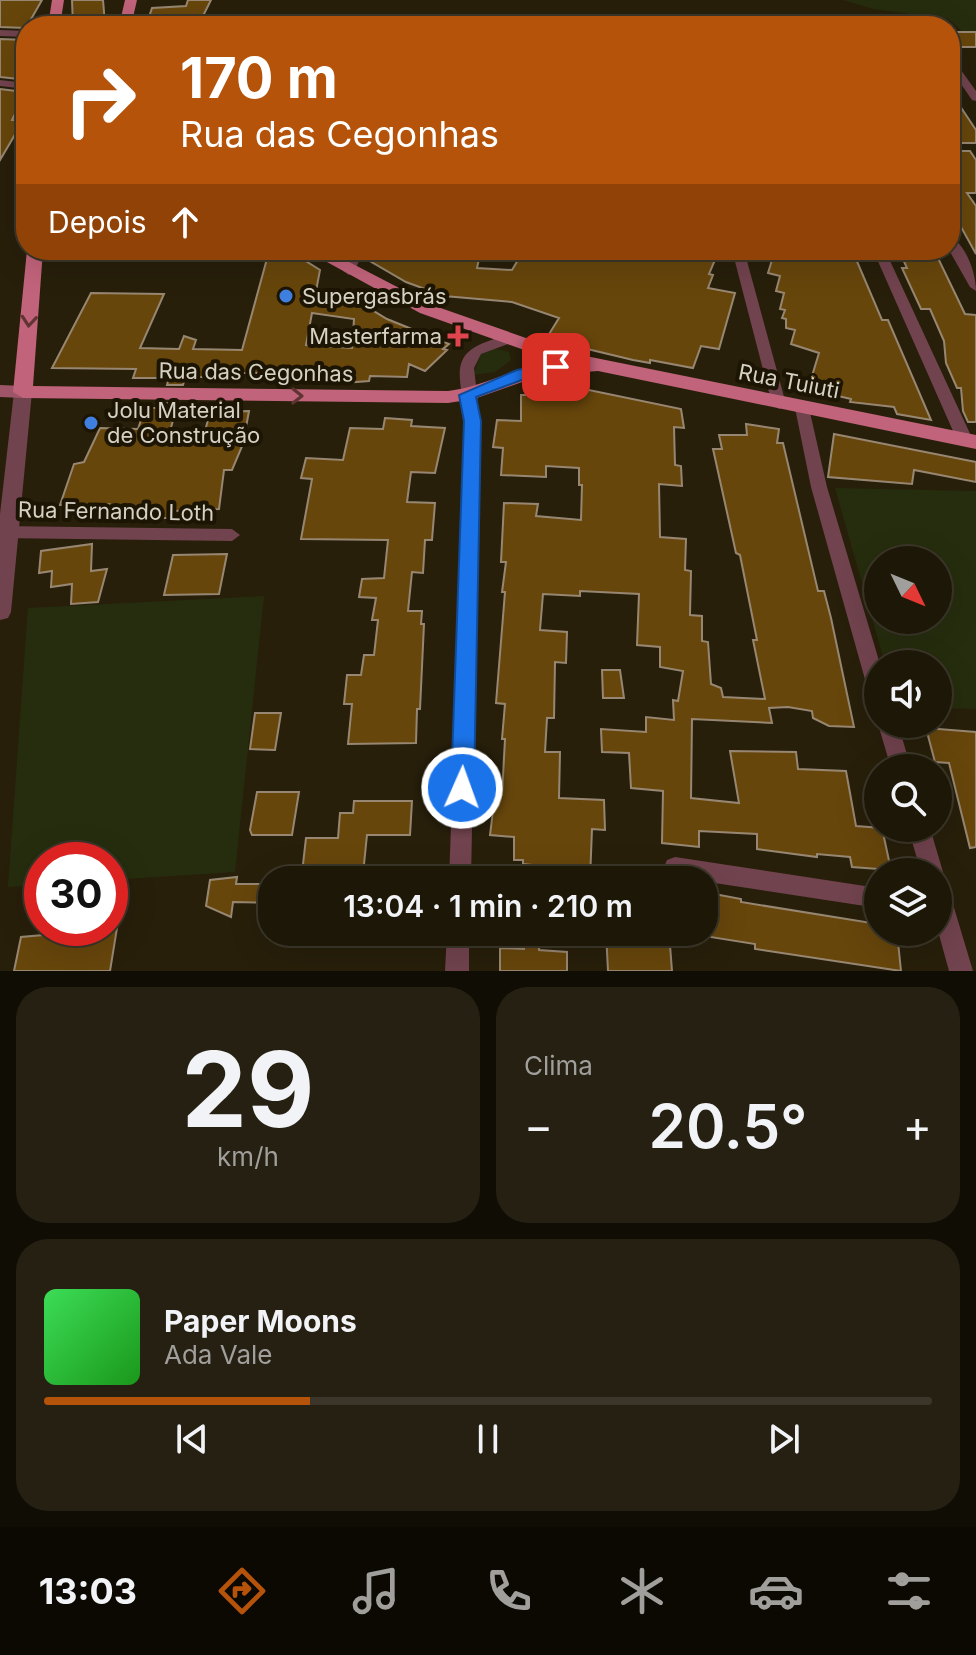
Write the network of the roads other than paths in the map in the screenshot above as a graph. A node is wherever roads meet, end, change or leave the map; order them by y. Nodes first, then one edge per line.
1 (960, 75) edge
2 (976, 98) edge
3 (960, 258) edge
4 (34, 260) edge
5 (330, 260) edge
6 (353, 260) edge
7 (741, 260) edge
8 (884, 260) edge
9 (349, 271) junction
10 (976, 287) edge
11 (506, 340) junction
12 (593, 366) junction
13 (507, 380) junction
14 (0, 391) edge
15 (23, 392) junction
16 (467, 395) junction
17 (779, 404) junction
18 (802, 408) junction
19 (971, 441) edge
20 (4, 532) edge
21 (232, 535) dead end
22 (0, 612) edge
23 (866, 650) edge
24 (460, 866) edge
25 (718, 874) edge
26 (864, 896) edge
27 (952, 941) edge
28 (458, 946) edge
29 (457, 971) edge
30 (961, 971) edge

1 - 2 street
3 - 10 street
4 -> 15 main road
5 - 9 main road, Rua Tuiuti
6 - 9 street
7 - 17 street
8 - 19 street
9 - 11 main road, Rua Tuiuti
11 - 12 main road, Rua Tuiuti
11 - 13 main road
11 - 16 street
12 - 13 main road, Rua Tuiuti
12 - 17 main road, Rua Tuiuti
13 - 16 main road, Rua das Cegonhas
14 - 15 main road, Rua das Cegonhas
15 -> 16 main road, Rua das Cegonhas
15 - 20 street
16 - 24 street
17 - 18 main road, Rua Tuiuti
18 - 19 main road, Rua Tuiuti
18 - 23 street
20 - 21 street, Rua Fernando Loth
20 - 22 street
25 - 26 street
27 - 30 street
28 - 29 street

